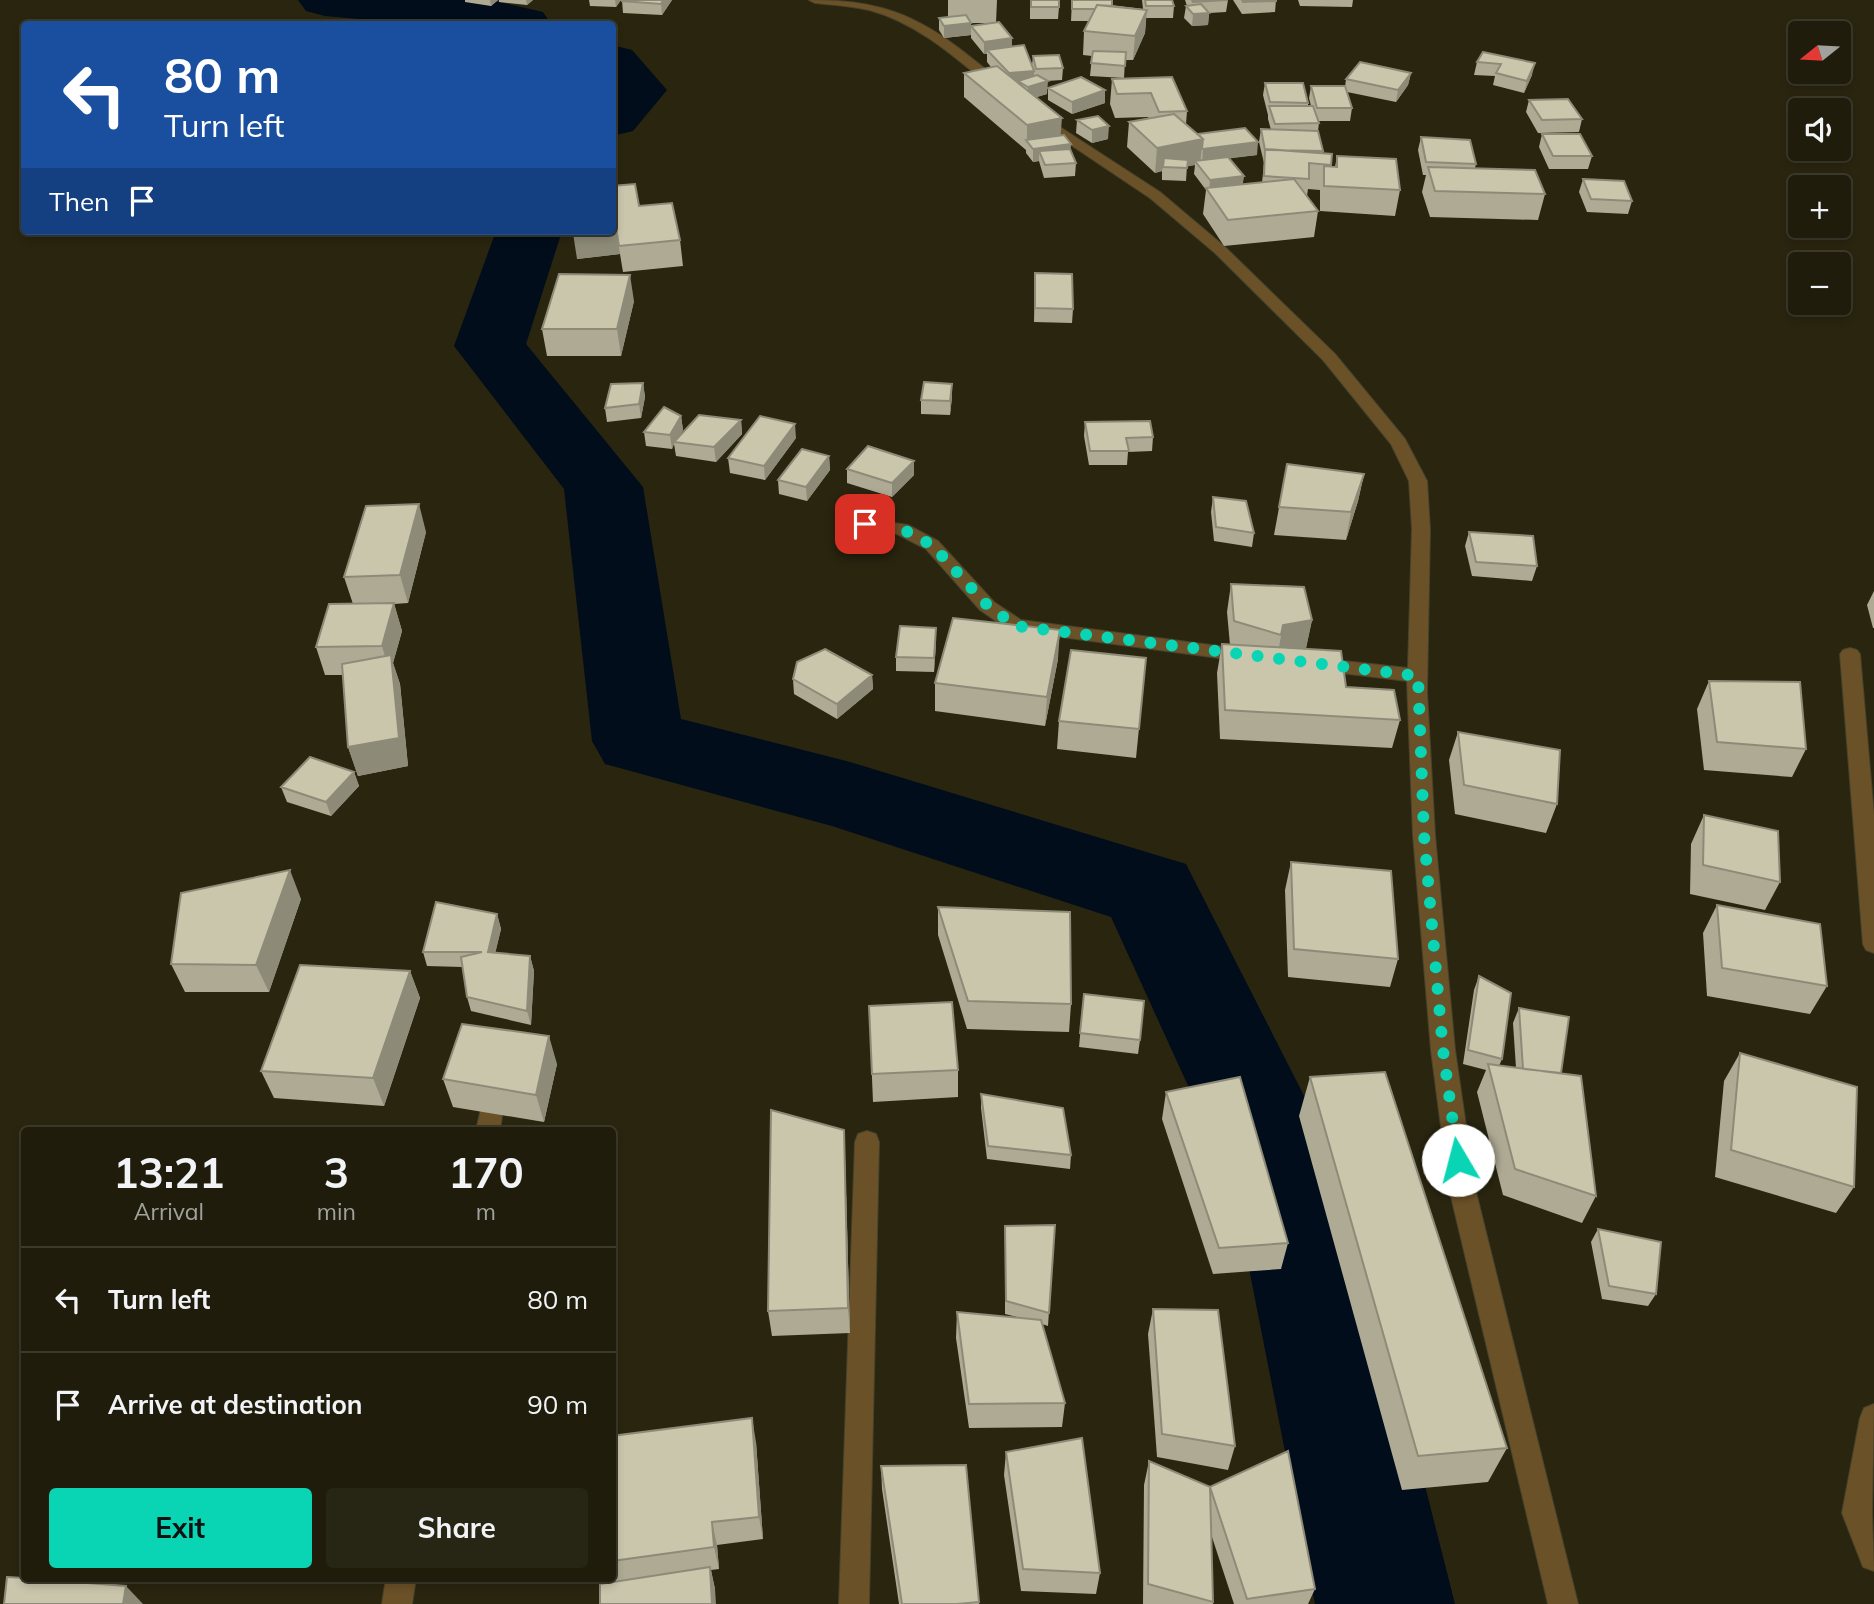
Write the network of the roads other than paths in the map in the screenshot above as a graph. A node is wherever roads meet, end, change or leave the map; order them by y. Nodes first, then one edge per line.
1 (814, 0) edge
2 (846, 521) dead end
3 (1850, 654) dead end
4 (1268, 658) edge
5 (1295, 661) edge
6 (1418, 676) junction
7 (1874, 944) edge
8 (867, 1142) dead end
9 (1874, 1418) edge
10 (1874, 1556) edge
11 (400, 1582) edge
12 (397, 1604) edge
13 (854, 1604) edge
14 (1563, 1604) edge

1 - 6 street
2 - 4 street
3 - 7 street
5 - 6 street
6 - 14 street
8 - 13 street
9 - 10 street
11 - 12 street

